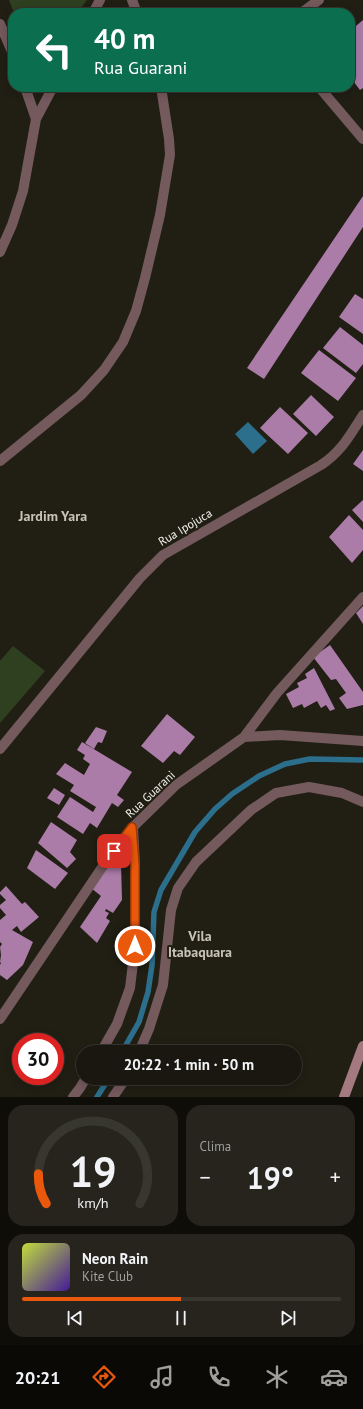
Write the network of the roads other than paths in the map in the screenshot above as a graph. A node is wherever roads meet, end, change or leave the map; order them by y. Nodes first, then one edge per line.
1 (319, 0) edge
2 (308, 8) edge
3 (0, 24) edge
4 (8, 42) edge
5 (27, 92) edge
6 (50, 92) edge
7 (162, 92) edge
8 (323, 92) edge
9 (36, 119) junction
10 (363, 139) edge
11 (0, 252) edge
12 (363, 415) edge
13 (0, 461) edge
14 (363, 597) edge
15 (244, 737) junction
16 (363, 740) edge
17 (0, 749) edge
18 (363, 802) edge
19 (132, 827) junction
20 (0, 1019) edge
21 (105, 1045) edge
22 (142, 1045) edge
23 (363, 1046) edge
24 (82, 1085) edge
25 (121, 1085) edge
26 (73, 1097) edge
27 (113, 1097) edge
28 (344, 1097) edge

1 - 2 street
3 - 4 street
5 - 9 street
6 - 9 street
7 - 13 street
8 - 10 street
9 - 11 street
12 - 17 street, Rua Ipojuca
14 - 15 street, Rua Guarani
15 - 16 street
15 - 19 street, Rua Guarani
18 - 22 street
19 - 20 street, Rua Guarani
19 - 21 street
23 - 28 main road
24 - 26 street
25 - 27 street

